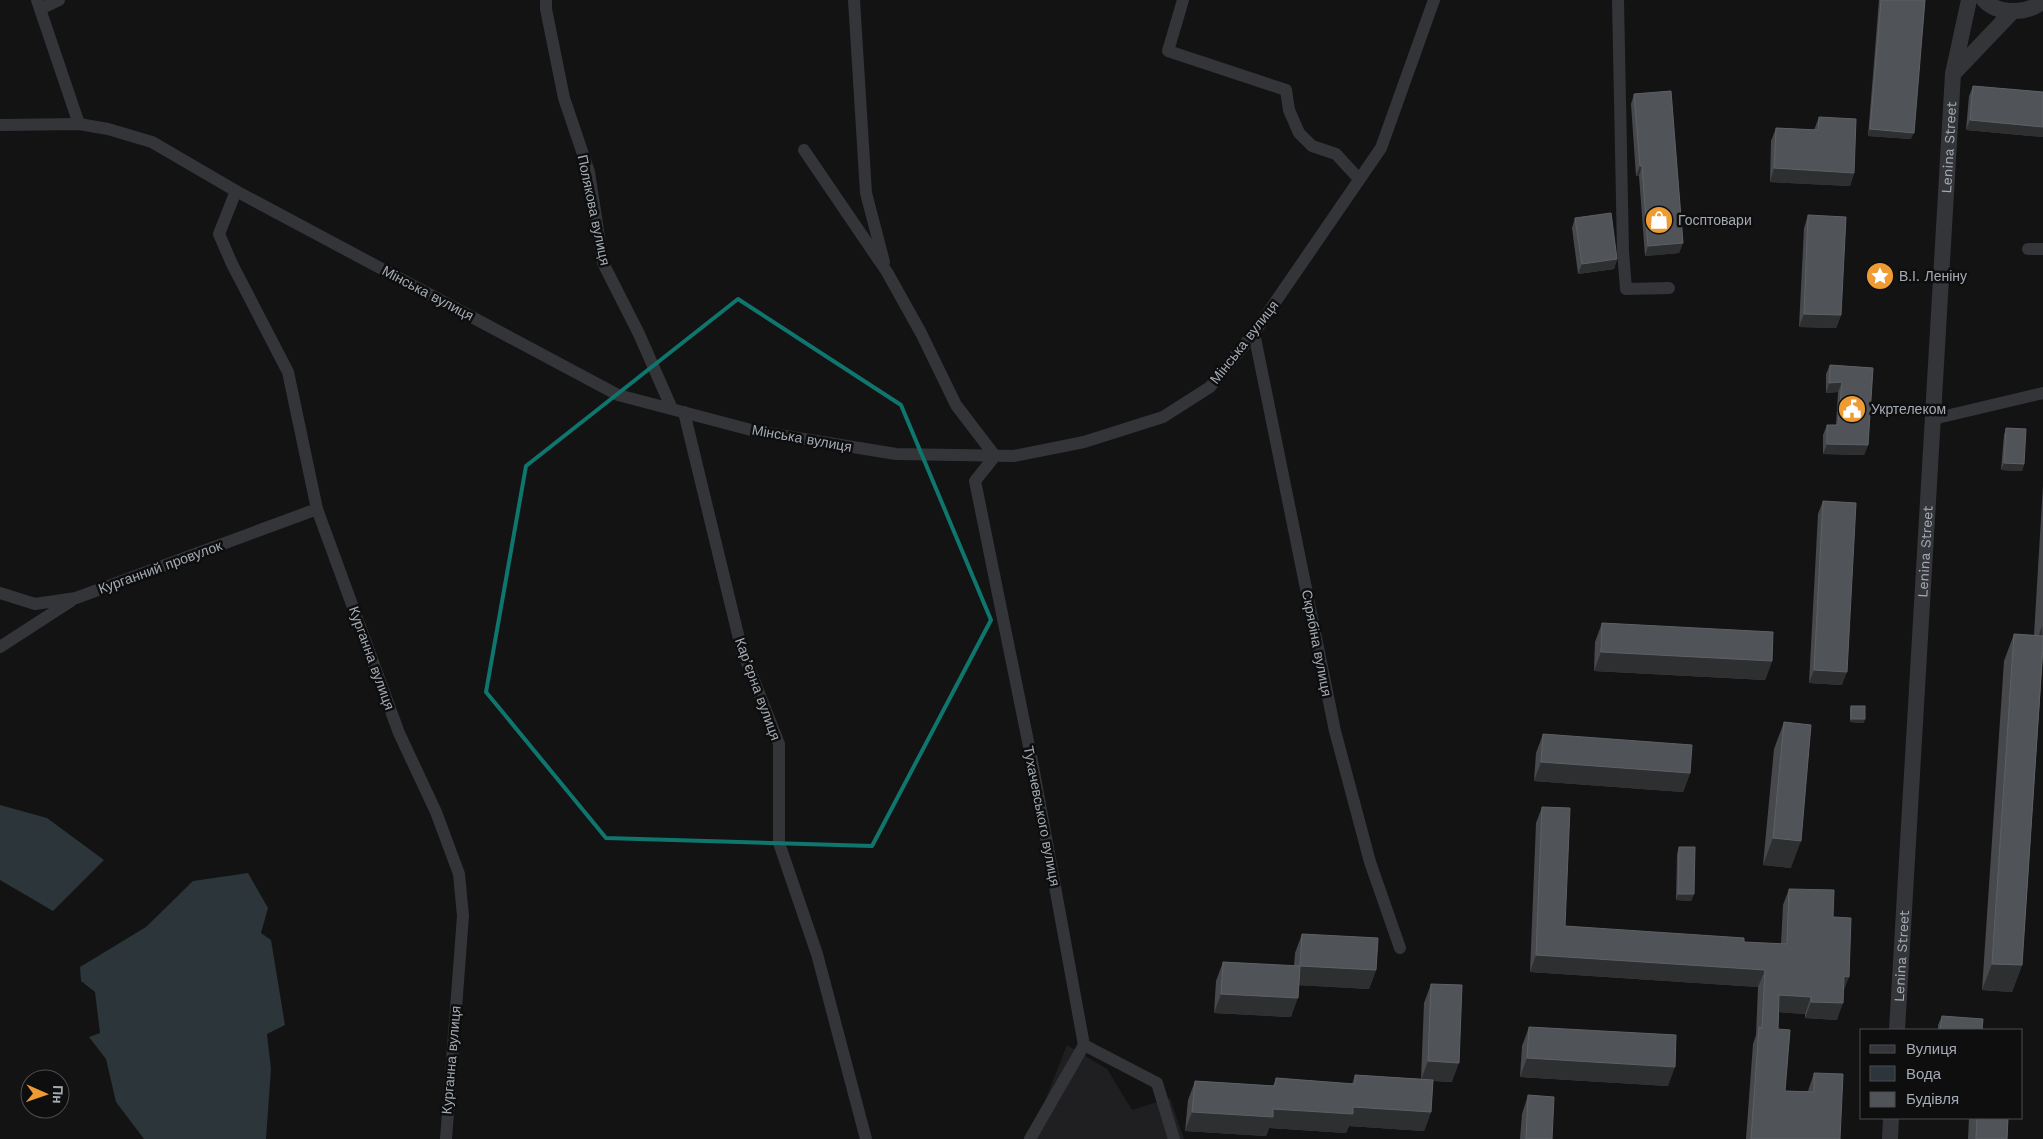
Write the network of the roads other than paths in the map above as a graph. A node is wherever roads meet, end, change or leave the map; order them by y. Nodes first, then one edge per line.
1 (58, 0) edge
2 (546, 0) edge
3 (854, 0) edge
4 (1183, 0) edge
5 (1434, 0) edge
6 (1618, 0) edge
7 (1969, 0) edge
8 (1984, 0) edge
9 (2043, 0) edge
10 (38, 4) edge
11 (2012, 12) junction
12 (1953, 74) junction
13 (78, 124) junction
14 (0, 125) edge
15 (804, 150) dead end
16 (1360, 179) junction
17 (236, 191) junction
18 (2028, 249) dead end
19 (2043, 249) edge
20 (887, 272) junction
21 (1669, 288) dead end
22 (1254, 334) junction
23 (2043, 393) edge
24 (678, 411) junction
25 (1933, 419) junction
26 (994, 456) junction
27 (317, 509) junction
28 (0, 593) edge
29 (76, 598) junction
30 (0, 647) edge
31 (1400, 948) dead end
32 (1897, 1029) edge
33 (1084, 1044) junction
34 (1891, 1119) edge
35 (446, 1139) edge
36 (866, 1139) edge
37 (1030, 1139) edge
38 (1174, 1139) edge
39 (1890, 1139) edge

1 - 10 street
2 - 24 street, Полякова вулиця
3 - 20 street
4 - 16 street
5 - 16 street, Мінська вулиця
6 - 21 street
7 - 12 street, Lenina Street
8 - 11 street
9 - 11 street
10 - 13 street
11 - 12 street
12 - 25 street, Lenina Street
13 - 14 street, Мінська вулиця
13 - 17 street, Мінська вулиця
15 - 20 street
16 - 22 street, Мінська вулиця
17 - 24 street, Мінська вулиця
17 - 27 street, Курганна вулиця
18 - 19 street
20 - 26 street
22 - 26 street, Мінська вулиця
22 - 31 street, Скрябіна вулиця
23 - 25 street
24 - 26 street, Мінська вулиця
24 - 36 street, Кар’єрна вулиця
25 - 32 street, Lenina Street
26 - 33 street, Тухачевського вулиця
27 - 29 street, Курганний провулок
27 - 35 street, Курганна вулиця
28 - 29 street, Курганний провулок
29 - 30 street
33 - 37 street
33 - 38 street
34 - 39 street

